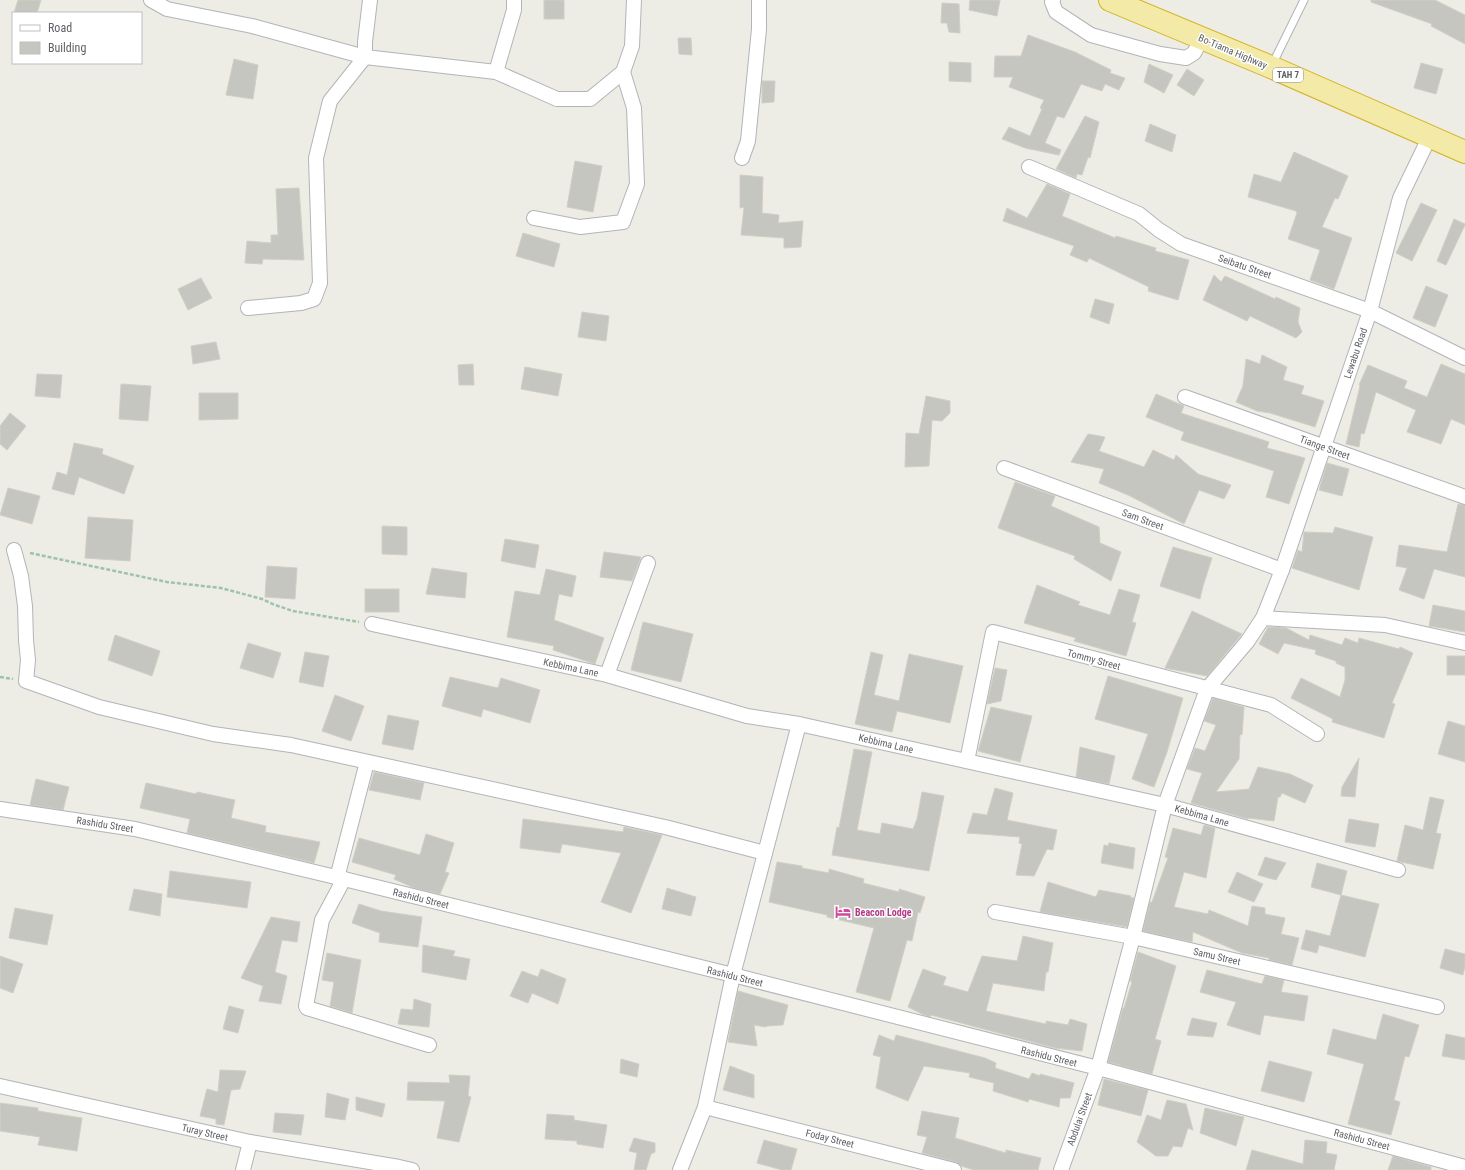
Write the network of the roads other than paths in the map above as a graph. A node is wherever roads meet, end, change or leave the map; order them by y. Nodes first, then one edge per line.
1 (151, 0) edge
2 (370, 0) edge
3 (514, 0) edge
4 (634, 0) edge
5 (759, 0) edge
6 (1053, 0) edge
7 (1110, 0) edge
8 (1304, 0) edge
9 (1202, 38) junction
10 (365, 57) junction
11 (1271, 67) junction
12 (496, 72) junction
13 (624, 72) junction
14 (1430, 136) junction
15 (1465, 152) edge
16 (742, 158) dead end
17 (1029, 167) dead end
18 (534, 218) dead end
19 (248, 308) dead end
20 (1370, 311) junction
21 (1465, 358) edge
22 (1185, 397) dead end
23 (1323, 447) junction
24 (1004, 468) dead end
25 (1465, 498) edge
26 (14, 550) road end
27 (648, 563) dead end
28 (1282, 570) junction
29 (1263, 618) junction
30 (372, 624) road end
31 (1465, 643) edge
32 (607, 675) junction
33 (1207, 688) junction
34 (798, 724) junction
35 (1317, 734) dead end
36 (367, 762) junction
37 (967, 762) junction
38 (1165, 805) junction
39 (0, 809) edge
40 (765, 853) junction
41 (1398, 870) dead end
42 (341, 879) junction
43 (995, 912) dead end
44 (1133, 937) junction
45 (733, 975) junction
46 (1437, 1007) dead end
47 (430, 1045) dead end
48 (1098, 1068) junction
49 (0, 1086) edge
50 (705, 1107) junction
51 (250, 1142) junction
52 (1465, 1167) edge
53 (243, 1170) edge
54 (412, 1170) edge
55 (680, 1170) edge
56 (954, 1170) edge
57 (1060, 1170) edge

1 - 10 street
2 - 10 street
3 - 12 street
4 - 13 street
5 - 16 street
6 - 9 street
7 - 9 highway, Bo-Tiama Highway / TAH 7
8 - 11 lane
9 - 11 highway, Bo-Tiama Highway / TAH 7
10 - 12 street
10 - 19 street
11 - 14 highway, Bo-Tiama Highway / TAH 7
12 - 13 street
13 - 18 street
14 - 15 highway, Bo-Tiama Highway / TAH 7
14 - 20 street, Lewabu Road
17 - 20 street, Seibatu Street
20 - 21 street, Seibatu Street
20 - 23 street, Lewabu Road
22 - 23 street, Tiange Street
23 - 25 street, Tiange Street
23 - 28 street, Lewabu Road
24 - 28 street, Sam Street
26 - 36 street
27 - 32 street
28 - 29 street, Lewabu Road
29 - 31 street
29 - 33 street, Lewabu Road
30 - 32 street, Kebbima Lane
32 - 34 street, Kebbima Lane
33 - 35 street, Tommy Street
33 - 37 street, Tommy Street
33 - 38 street, Abdulai Street
34 - 37 street, Kebbima Lane
34 - 40 street
36 - 40 street
36 - 42 street
37 - 38 street, Kebbima Lane
38 - 41 street, Kebbima Lane
38 - 44 street, Abdulai Street
39 - 42 street, Rashidu Street
40 - 45 street
42 - 45 street, Rashidu Street
42 - 47 street
43 - 44 street, Samu Street
44 - 46 street, Samu Street
44 - 48 street, Abdulai Street
45 - 48 street, Rashidu Street
45 - 50 street
48 - 52 street, Rashidu Street
48 - 57 street, Abdulai Street
49 - 51 street, Turay Street
50 - 55 street
50 - 56 street, Foday Street
51 - 53 street
51 - 54 street, Turay Street

